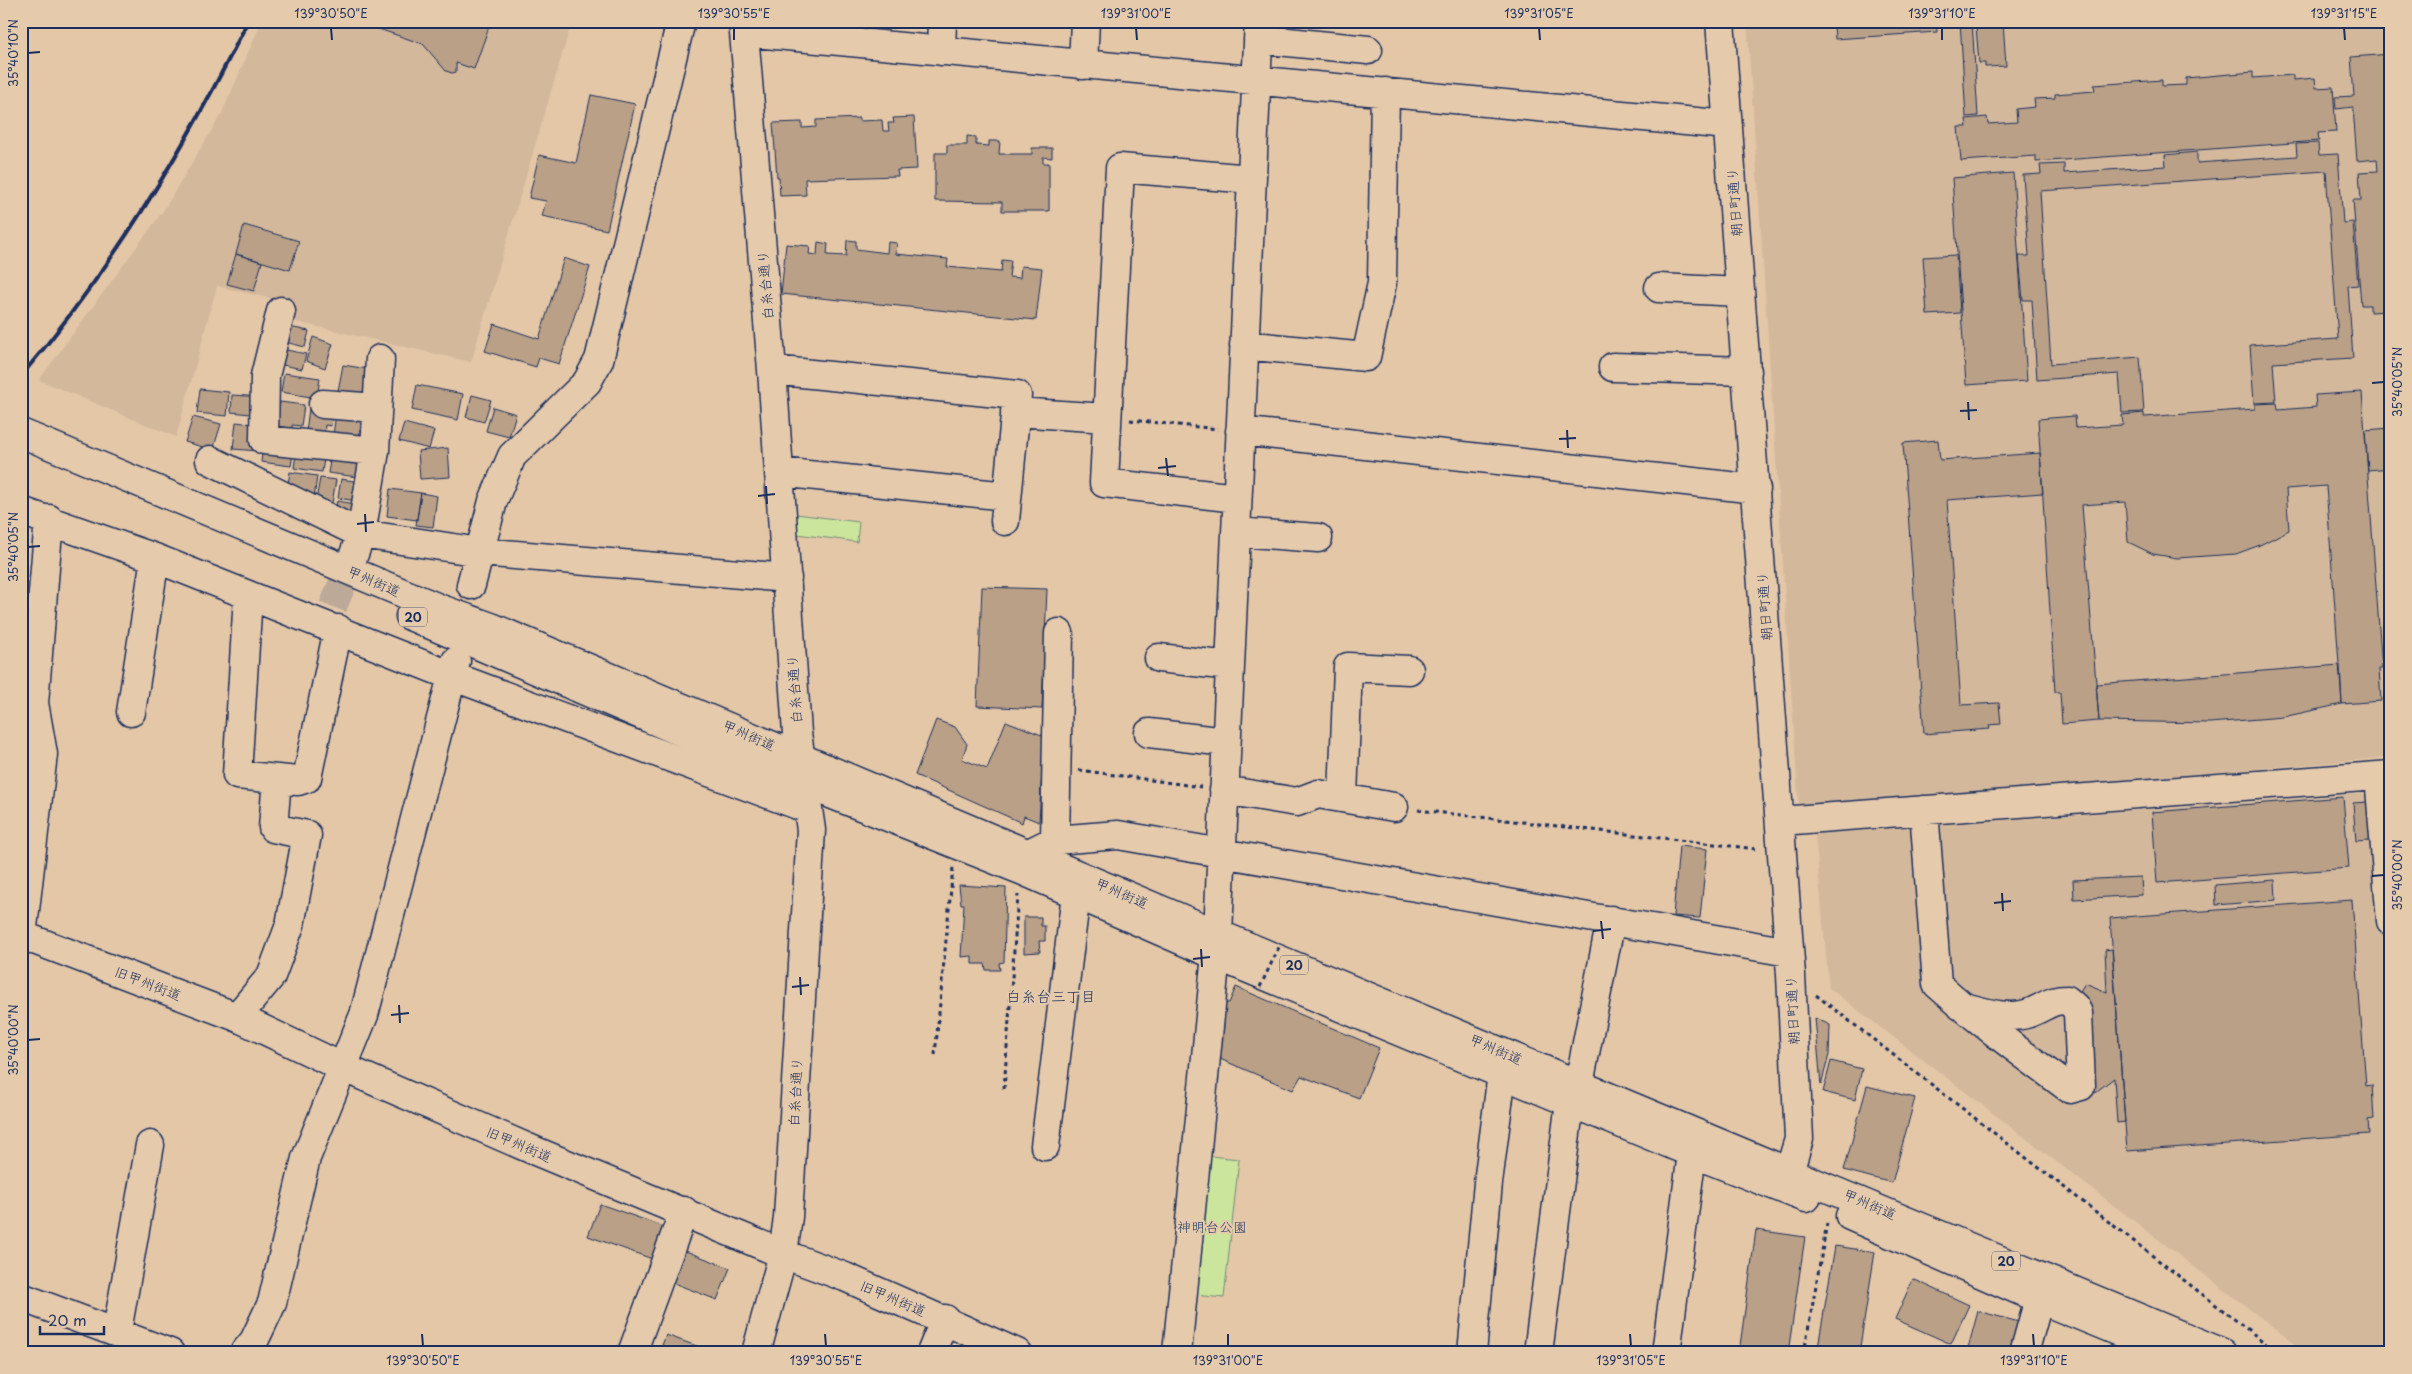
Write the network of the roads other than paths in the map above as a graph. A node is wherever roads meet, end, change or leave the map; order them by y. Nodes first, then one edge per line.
1 (681, 21) edge
2 (942, 21) edge
3 (1085, 21) edge
4 (1720, 21) edge
5 (744, 27) edge
6 (1258, 30) edge
7 (1368, 50) dead end
8 (940, 51) junction
9 (1083, 65) junction
10 (1256, 82) junction
11 (1385, 92) junction
12 (1728, 125) junction
13 (1251, 179) junction
14 (1659, 288) dead end
15 (1740, 292) junction
16 (281, 310) dead end
17 (1244, 345) junction
18 (380, 359) dead end
19 (1614, 367) dead end
20 (772, 370) junction
21 (1747, 372) junction
22 (323, 404) dead end
23 (377, 408) junction
24 (1015, 412) junction
25 (1107, 418) junction
26 (1240, 431) junction
27 (21, 433) edge
28 (21, 450) edge
29 (375, 451) junction
30 (210, 460) dead end
31 (779, 472) junction
32 (1756, 489) junction
33 (1237, 498) junction
34 (21, 511) edge
35 (49, 519) junction
36 (1236, 532) junction
37 (1318, 538) dead end
38 (357, 545) junction
39 (480, 552) junction
40 (155, 558) junction
41 (787, 578) junction
42 (471, 585) dead end
43 (248, 596) junction
44 (333, 620) junction
45 (1059, 633) dead end
46 (1159, 658) dead end
47 (1230, 666) junction
48 (454, 668) junction
49 (1409, 670) dead end
50 (131, 712) dead end
51 (1149, 733) dead end
52 (1226, 742) junction
53 (800, 756) junction
54 (2385, 776) edge
55 (277, 779) junction
56 (1224, 790) junction
57 (806, 797) junction
58 (1343, 797) junction
59 (1394, 807) road end
60 (1924, 810) junction
61 (1780, 821) junction
62 (1055, 840) junction
63 (1029, 853) junction
64 (1221, 853) junction
65 (1076, 894) junction
66 (1611, 920) junction
67 (2391, 921) edge
68 (22, 936) edge
69 (1216, 944) junction
70 (1790, 963) junction
71 (1960, 1006) junction
72 (2034, 1011) junction
73 (237, 1017) junction
74 (2021, 1054) junction
75 (342, 1067) junction
76 (1502, 1073) junction
77 (1575, 1093) junction
78 (150, 1145) dead end
79 (1045, 1146) dead end
80 (1692, 1153) junction
81 (1787, 1180) junction
82 (684, 1212) junction
83 (782, 1254) junction
84 (21, 1297) edge
85 (2039, 1299) junction
86 (944, 1319) junction
87 (117, 1331) junction
88 (170, 1353) edge
89 (244, 1353) edge
90 (632, 1353) edge
91 (756, 1353) edge
92 (931, 1353) edge
93 (1017, 1353) edge
94 (1177, 1353) edge
95 (1472, 1353) edge
96 (1538, 1353) edge
97 (1666, 1353) edge
98 (2024, 1353) edge
99 (2171, 1353) edge
100 (2223, 1353) edge

1 - 39 main road
2 - 8 main road
3 - 9 main road
4 - 12 main road, 朝日町通り
5 - 8 main road
5 - 20 main road, 白糸台通り
6 - 7 main road
6 - 10 main road
8 - 9 main road
9 - 10 main road
10 - 11 main road
10 - 13 main road
11 - 12 main road
11 - 17 main road
12 - 15 main road, 朝日町通り
13 - 17 main road
13 - 25 main road
14 - 15 main road
15 - 21 main road, 朝日町通り
16 - 29 main road
17 - 26 main road
18 - 23 main road
19 - 21 main road
20 - 24 main road
20 - 31 main road, 白糸台通り
21 - 32 main road, 朝日町通り
22 - 23 main road
23 - 29 main road
24 - 25 main road
24 - 31 main road
25 - 33 main road
26 - 32 main road
26 - 33 main road
27 - 53 main road, 甲州街道 / 20
28 - 57 main road, 甲州街道 / 20
29 - 38 main road
30 - 38 main road
31 - 41 main road, 白糸台通り
32 - 61 main road, 朝日町通り
33 - 36 main road
34 - 35 main road
35 - 40 main road
35 - 68 main road
36 - 37 main road
36 - 47 main road
38 - 39 main road
39 - 41 main road
39 - 42 main road
40 - 43 main road
40 - 50 main road
41 - 53 main road, 白糸台通り
43 - 44 main road
43 - 55 main road
44 - 48 main road
44 - 55 main road
45 - 62 main road
46 - 47 main road
47 - 52 main road
48 - 57 main road
48 - 75 main road
49 - 58 main road
51 - 52 main road
52 - 56 main road
53 - 57 main road, 白糸台通り
53 - 63 main road, 甲州街道 / 20
54 - 60 main road
54 - 67 main road
55 - 73 main road
56 - 58 main road
56 - 64 main road
57 - 65 main road, 甲州街道 / 20
57 - 83 main road, 白糸台通り
58 - 59 main road
60 - 61 main road
60 - 71 main road
61 - 70 main road, 朝日町通り
62 - 63 main road
62 - 64 main road
63 - 69 main road, 甲州街道 / 20
64 - 66 main road
64 - 69 main road
65 - 69 main road, 甲州街道 / 20
65 - 79 main road
66 - 70 main road
66 - 77 main road
68 - 73 main road, 旧甲州街道
69 - 76 main road, 甲州街道 / 20
69 - 77 main road, 甲州街道 / 20
69 - 94 main road
70 - 81 main road, 朝日町通り
71 - 72 main road
71 - 74 main road
72 - 74 main road
72 - 74 main road
73 - 75 main road, 旧甲州街道
75 - 82 main road, 旧甲州街道
75 - 89 main road
76 - 77 main road, 甲州街道 / 20
76 - 95 main road
77 - 80 main road, 甲州街道 / 20
77 - 81 main road, 甲州街道 / 20
77 - 96 main road
78 - 87 main road
80 - 81 main road, 甲州街道 / 20
80 - 97 main road
81 - 85 main road, 甲州街道 / 20
81 - 100 main road, 甲州街道 / 20
82 - 83 main road, 旧甲州街道
82 - 90 main road
83 - 86 main road, 旧甲州街道
83 - 91 main road, 白糸台通り
84 - 87 main road
85 - 98 main road
85 - 99 main road, 甲州街道 / 20
86 - 92 main road
86 - 93 main road, 旧甲州街道
87 - 88 main road

